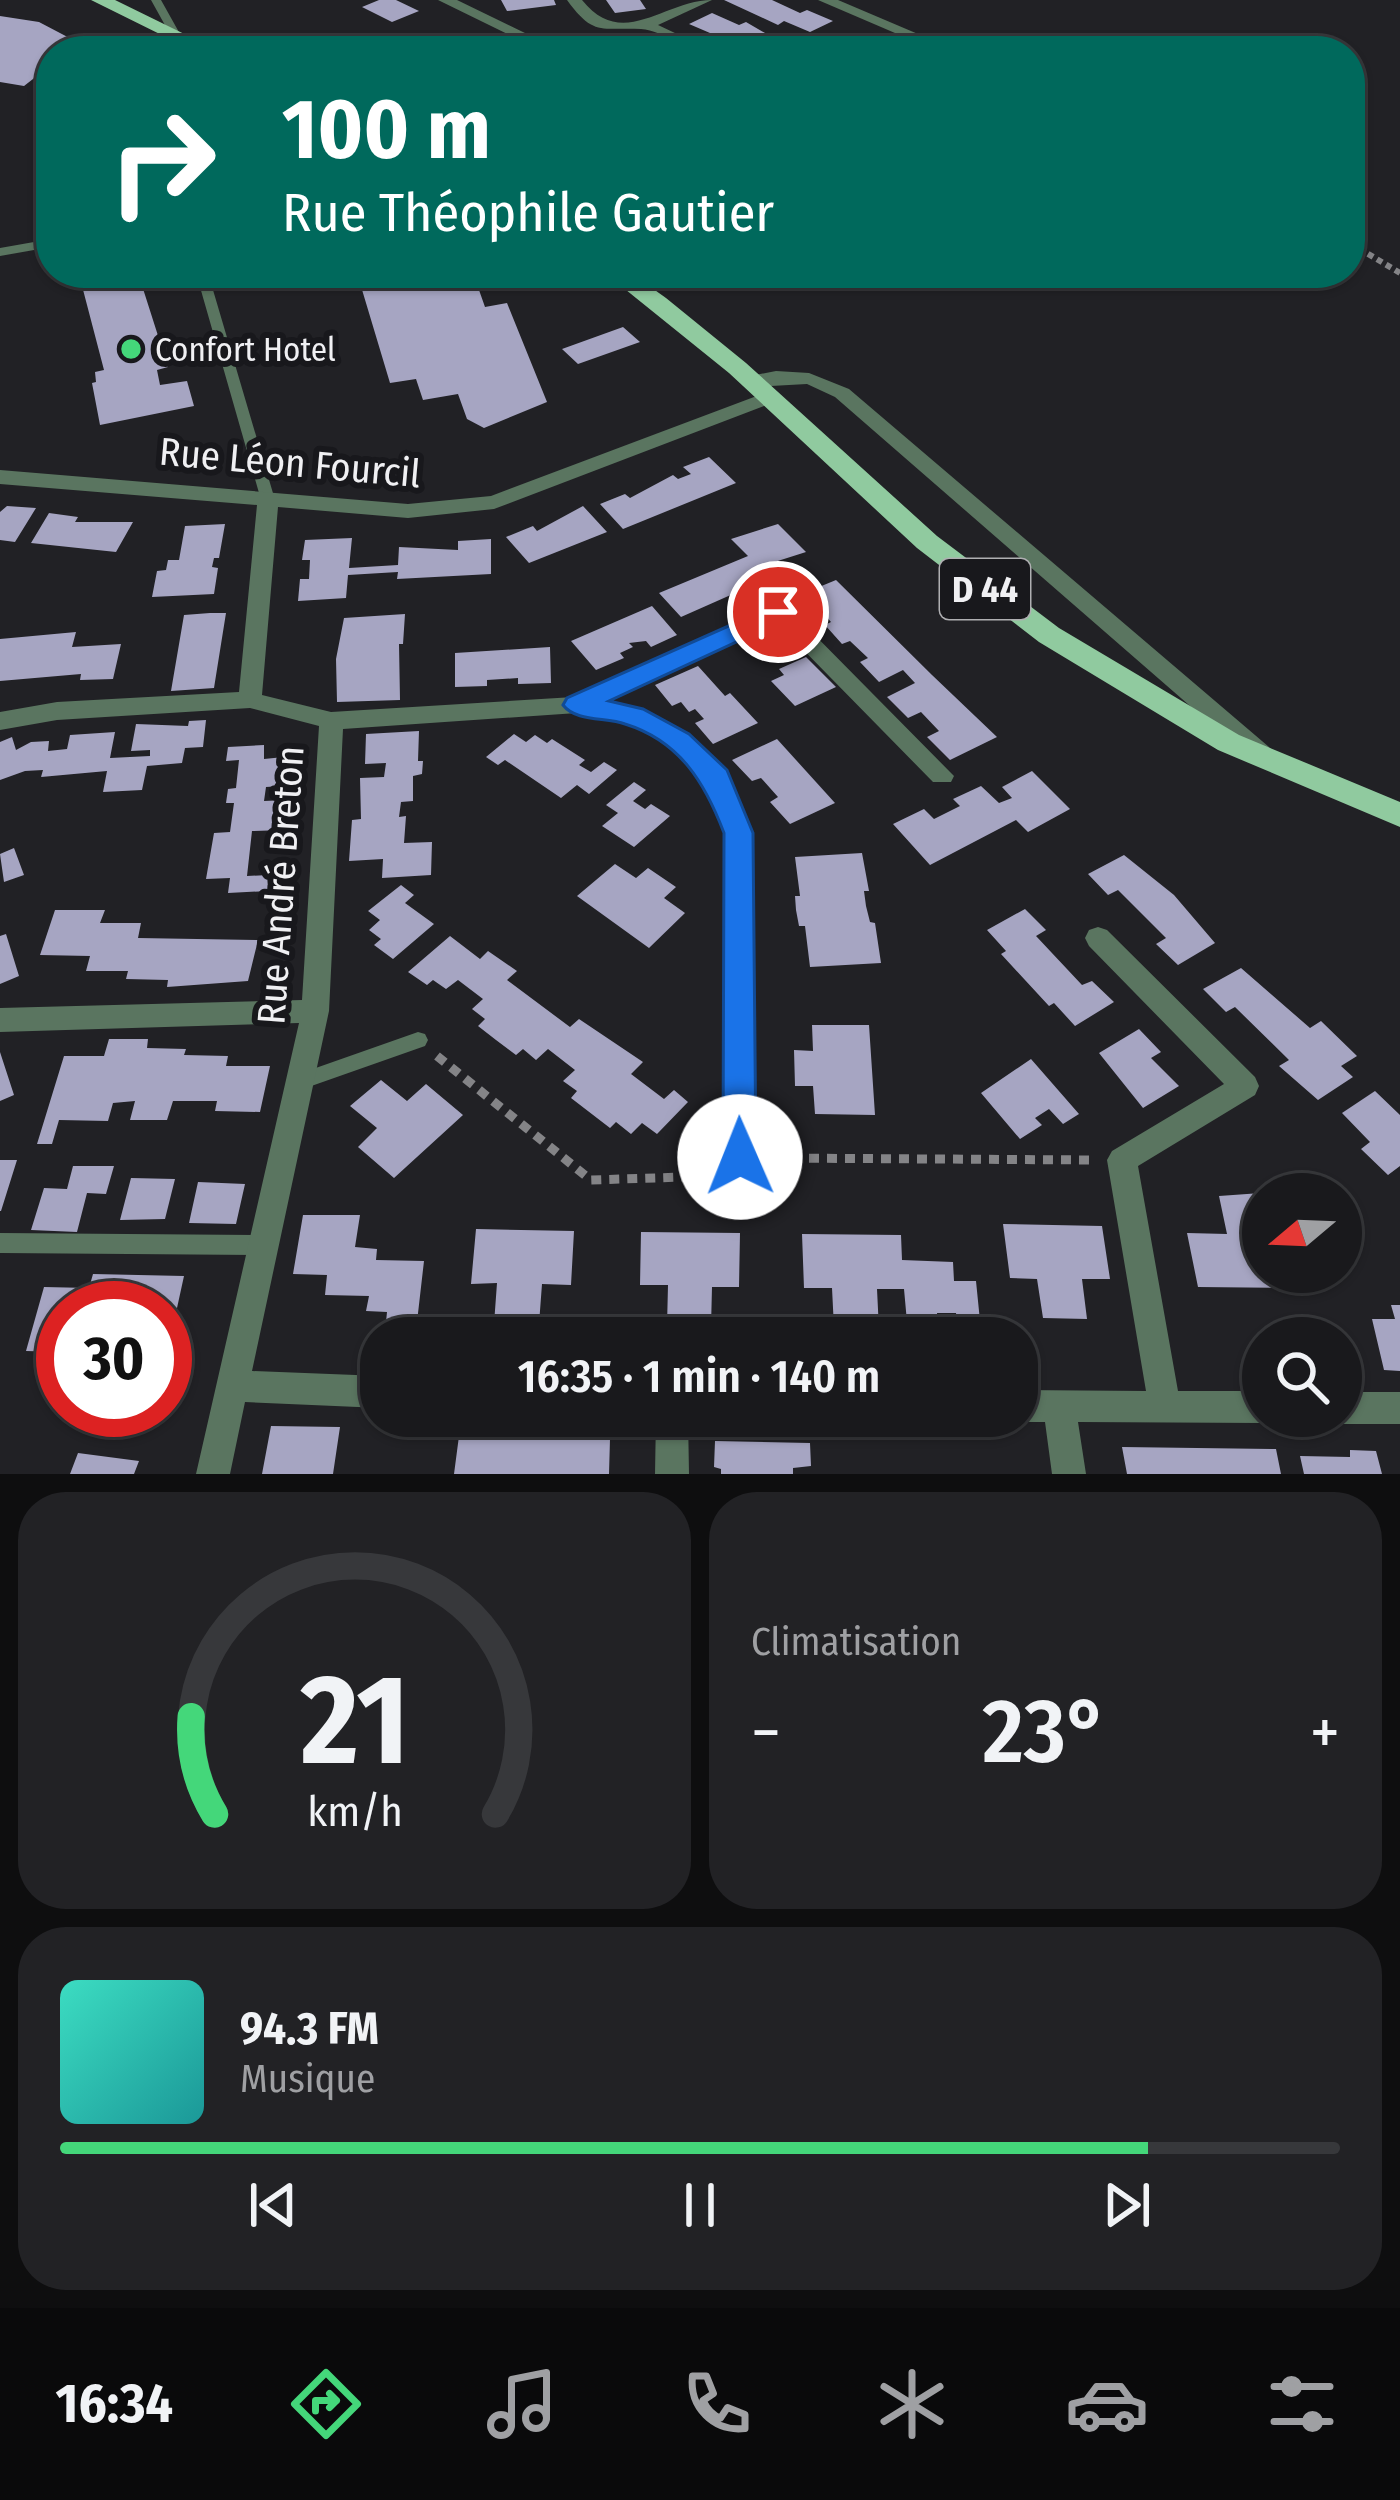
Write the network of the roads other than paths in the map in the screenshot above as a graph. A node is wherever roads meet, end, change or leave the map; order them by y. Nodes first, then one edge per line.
1 (100, 0) edge
2 (122, 0) edge
3 (156, 0) edge
4 (445, 0) edge
5 (574, 0) edge
6 (704, 0) edge
7 (825, 0) edge
8 (139, 15) junction
9 (648, 26) junction
10 (175, 34) junction
11 (179, 36) edge
12 (522, 36) edge
13 (670, 36) edge
14 (913, 36) edge
15 (36, 246) edge
16 (0, 253) edge
17 (206, 288) edge
18 (635, 288) edge
19 (761, 389) junction
20 (0, 477) edge
21 (268, 500) junction
22 (250, 700) junction
23 (577, 705) junction
24 (0, 721) edge
25 (332, 721) junction
26 (1270, 763) junction
27 (942, 776) dead end
28 (1400, 815) edge
29 (1098, 938) dead end
30 (315, 1011) junction
31 (0, 1020) edge
32 (418, 1040) road end
33 (300, 1082) junction
34 (740, 1157) road end
35 (0, 1243) edge
36 (264, 1245) junction
37 (234, 1386) junction
38 (360, 1391) edge
39 (1038, 1406) edge
40 (1059, 1406) junction
41 (1165, 1407) junction
42 (1242, 1407) edge
43 (1362, 1408) edge
44 (1400, 1408) edge
45 (672, 1437) edge
46 (213, 1474) edge
47 (671, 1474) edge
48 (1069, 1474) edge

1 - 8 main road
2 - 8 main road
3 - 10 lane
4 - 12 street
5 - 9 street
6 - 9 street
7 - 14 street
8 - 10 main road
9 - 13 street
10 - 11 main road
15 - 16 lane
17 - 21 lane
18 - 19 main road, D 44
19 - 21 street, Rue Léon Fourcil
19 - 26 main road, D 44
19 - 26 street, Rue Léon Fourcil
20 - 21 street, Rue Léon Fourcil
21 - 22 street, Rue André Breton
22 - 24 street
22 - 25 street, Rue André Breton
23 - 25 street
23 - 27 street
23 - 34 street
25 - 30 street, Rue André Breton
26 - 28 main road, D 44
29 - 41 street
30 - 31 street
30 - 33 street, Rue André Breton
32 - 33 lane
33 - 36 street, Rue André Breton
35 - 36 lane
36 - 37 street, Rue André Breton
37 - 38 street
37 - 46 street, Rue André Breton
39 - 40 street
40 - 41 street
40 - 48 street
41 - 42 street
43 - 44 street
45 - 47 street

